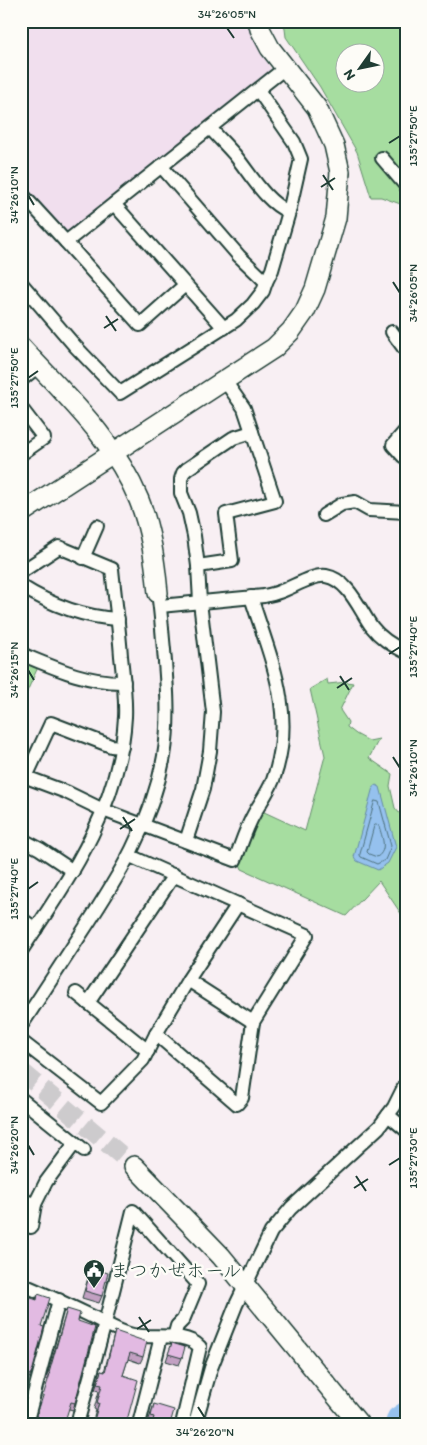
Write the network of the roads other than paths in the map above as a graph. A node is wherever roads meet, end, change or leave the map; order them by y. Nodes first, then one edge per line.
1 (258, 21) edge
2 (285, 68) junction
3 (258, 90) junction
4 (210, 128) junction
5 (382, 158) dead end
6 (162, 166) junction
7 (406, 186) edge
8 (21, 193) edge
9 (114, 204) junction
10 (289, 212) junction
11 (66, 242) junction
12 (266, 282) junction
13 (21, 283) edge
14 (185, 285) junction
15 (224, 328) junction
16 (392, 332) dead end
17 (21, 347) edge
18 (406, 351) edge
19 (38, 366) junction
20 (21, 380) edge
21 (225, 381) junction
22 (21, 408) edge
23 (406, 430) edge
24 (252, 432) junction
25 (114, 453) junction
26 (21, 454) edge
27 (406, 458) edge
28 (406, 512) edge
29 (21, 513) edge
30 (324, 515) dead end
31 (97, 526) dead end
32 (83, 558) junction
33 (198, 566) junction
34 (21, 572) edge
35 (21, 586) edge
36 (251, 597) junction
37 (159, 600) junction
38 (200, 602) junction
39 (118, 619) junction
40 (406, 652) edge
41 (21, 654) edge
42 (124, 682) junction
43 (122, 747) junction
44 (104, 810) junction
45 (144, 824) junction
46 (21, 839) edge
47 (186, 841) junction
48 (130, 856) junction
49 (73, 871) junction
50 (174, 875) junction
51 (238, 904) junction
52 (21, 918) edge
53 (36, 928) junction
54 (21, 951) edge
55 (188, 980) junction
56 (76, 993) dead end
57 (21, 1002) edge
58 (88, 1003) junction
59 (32, 1009) junction
60 (253, 1022) junction
61 (21, 1026) edge
62 (156, 1034) junction
63 (21, 1041) edge
64 (148, 1051) junction
65 (405, 1083) edge
66 (21, 1099) edge
67 (388, 1115) junction
68 (406, 1130) edge
69 (134, 1166) tunnel mouth
70 (21, 1200) edge
71 (35, 1204) junction
72 (31, 1226) dead end
73 (21, 1284) edge
74 (245, 1286) junction
75 (59, 1300) junction
76 (105, 1323) junction
77 (168, 1337) junction
78 (26, 1424) edge
79 (76, 1424) edge
80 (139, 1424) edge
81 (190, 1424) edge
82 (196, 1424) edge
83 (359, 1424) edge

1 - 2 street
2 - 3 street
2 - 21 street
3 - 4 street
3 - 10 street
4 - 6 street
4 - 10 street
5 - 7 street
6 - 9 street
6 - 12 street
8 - 11 street
9 - 11 street
9 - 14 street
10 - 12 street
11 - 14 street
12 - 15 street
13 - 15 street
14 - 15 street
16 - 18 street
17 - 19 street
19 - 20 street
19 - 25 street
21 - 24 street
21 - 25 street
22 - 26 street
23 - 27 street
24 - 33 street
24 - 33 street
25 - 29 street
25 - 37 street
28 - 30 street
31 - 32 street
32 - 34 street
32 - 39 street
33 - 38 street
35 - 39 street
36 - 38 street
36 - 40 street
36 - 47 street
37 - 38 street
37 - 45 street
38 - 47 street
39 - 42 street
41 - 42 street
42 - 43 street
43 - 44 street
43 - 44 street
44 - 45 street
44 - 49 street
45 - 47 street
45 - 48 street
46 - 49 street
48 - 50 street
48 - 59 street
49 - 53 street
50 - 51 street
50 - 58 street
51 - 55 street
51 - 60 street
52 - 53 street
53 - 54 street
55 - 60 street
55 - 62 street
56 - 58 street
57 - 59 street
58 - 64 street
59 - 61 street
60 - 62 street
62 - 64 street
63 - 64 street
65 - 67 street
66 - 71 street
67 - 68 street
67 - 74 street
69 - 74 street
70 - 71 street
71 - 72 street
73 - 75 street
74 - 82 street
74 - 83 street
75 - 76 street
75 - 78 street
76 - 77 street
76 - 77 street
76 - 79 street
77 - 80 street
77 - 81 street

